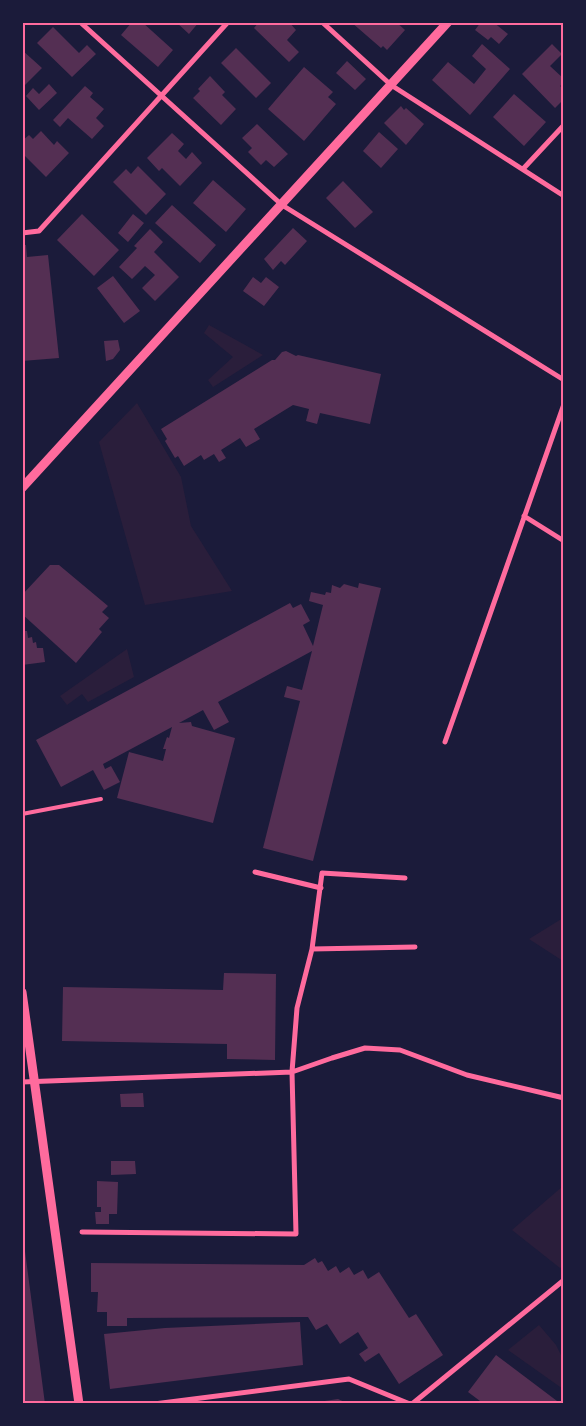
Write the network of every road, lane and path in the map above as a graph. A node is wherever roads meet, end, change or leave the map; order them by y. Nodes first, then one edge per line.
1 (80, 22) edge
2 (228, 22) edge
3 (322, 22) edge
4 (448, 22) edge
5 (391, 85) junction
6 (162, 96) junction
7 (564, 125) edge
8 (523, 169) junction
9 (564, 196) edge
10 (282, 206) junction
11 (22, 233) edge
12 (564, 380) edge
13 (564, 404) edge
14 (22, 488) edge
15 (524, 516) junction
16 (564, 541) edge
17 (445, 742) dead end
18 (101, 799) dead end
19 (22, 814) edge
20 (255, 872) dead end
21 (405, 878) dead end
22 (321, 888) junction
23 (415, 947) dead end
24 (312, 949) junction
25 (22, 992) edge
26 (292, 1072) junction
27 (22, 1082) edge
28 (35, 1082) junction
29 (564, 1098) edge
30 (82, 1232) dead end
31 (564, 1280) edge
32 (79, 1404) edge
33 (154, 1404) edge
34 (411, 1404) edge

1 - 6 street
2 - 6 street
3 - 5 street
4 - 5 street
5 - 8 street
5 - 10 street
6 - 10 street
6 - 11 street
7 - 8 street
8 - 9 street
10 - 12 street
10 - 14 street
13 - 15 street
15 - 16 street
15 - 17 street
18 - 19 lane
20 - 22 street
21 - 22 street
22 - 24 street
23 - 24 street
24 - 26 street
25 - 28 street
26 - 28 street
26 - 29 street
26 - 30 street
27 - 28 street
28 - 32 street
31 - 34 street
33 - 34 street

